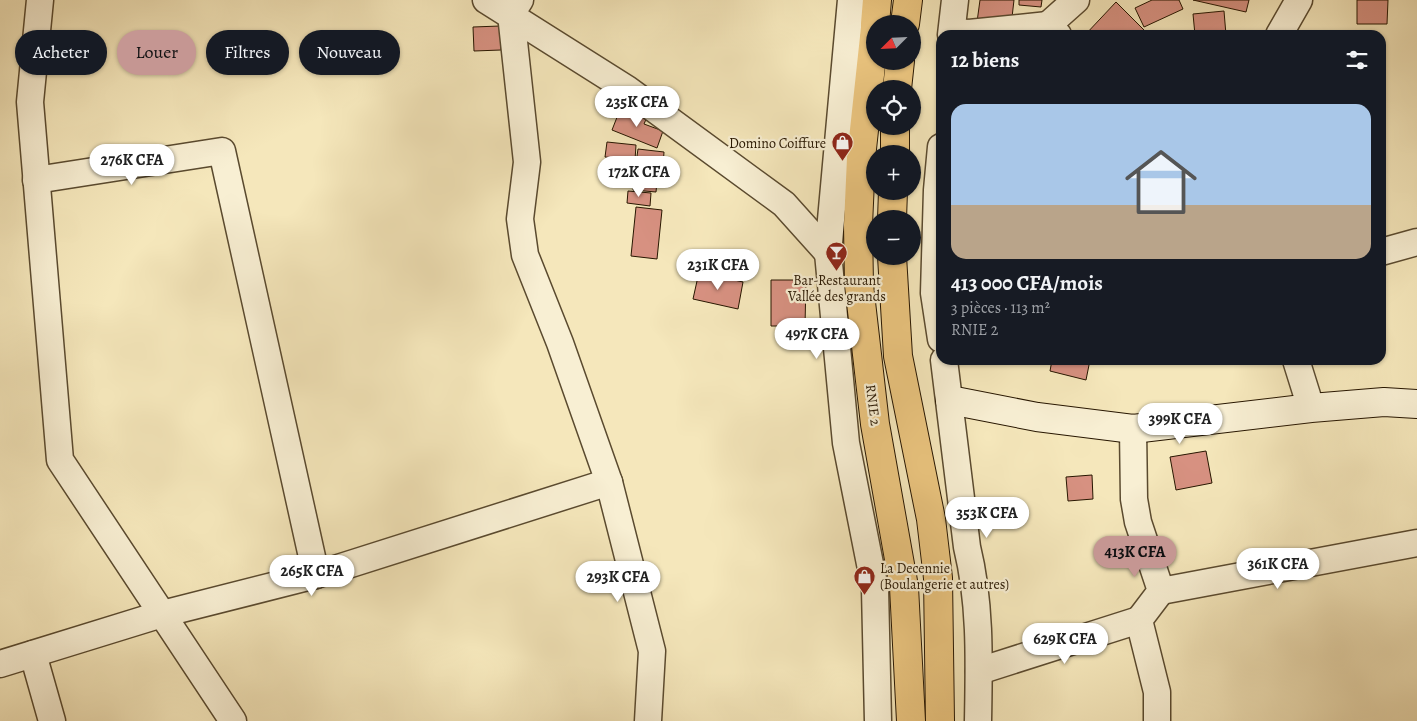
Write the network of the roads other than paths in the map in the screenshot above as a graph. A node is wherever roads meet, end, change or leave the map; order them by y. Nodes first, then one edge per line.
1 (40, 0) edge
2 (486, 0) edge
3 (851, 0) edge
4 (877, 0) edge
5 (908, 0) edge
6 (955, 0) edge
7 (1076, 0) edge
8 (1299, 0) edge
9 (515, 7) edge
10 (876, 15) edge
11 (906, 15) edge
12 (951, 30) edge
13 (1053, 30) edge
14 (1282, 30) edge
15 (871, 70) edge
16 (36, 180) junction
17 (936, 225) edge
18 (1417, 242) edge
19 (1386, 251) edge
20 (828, 253) junction
21 (893, 265) edge
22 (936, 307) edge
23 (945, 365) edge
24 (1297, 365) edge
25 (950, 400) junction
26 (1417, 404) edge
27 (1310, 408) junction
28 (1133, 429) junction
29 (609, 482) junction
30 (1417, 543) edge
31 (316, 575) junction
32 (1161, 591) junction
33 (162, 614) junction
34 (1139, 620) junction
35 (33, 654) junction
36 (0, 664) edge
37 (979, 671) junction
38 (52, 721) edge
39 (233, 721) edge
40 (648, 721) edge
41 (878, 721) edge
42 (911, 721) edge
43 (940, 721) edge
44 (978, 721) edge
45 (1157, 721) edge

1 - 16 street
2 - 9 street
3 - 20 street
4 - 10 highway
5 - 11 highway
6 - 12 street
7 - 13 street
8 - 14 street
9 - 20 street
9 - 29 street
15 - 42 highway, RNIE 2 / RNIE 2
16 - 31 street
16 - 33 street
17 - 22 street
18 - 19 street
20 - 41 street
21 - 43 highway
23 - 25 street
24 - 27 street
25 - 28 street
25 - 37 street
26 - 27 street
27 - 28 street
28 - 32 street
29 - 31 street
29 - 40 street
30 - 32 street
31 - 33 street
32 - 34 street
33 - 35 street
33 - 39 street
34 - 37 street
34 - 45 street
35 - 36 street
35 - 38 street
37 - 44 street

